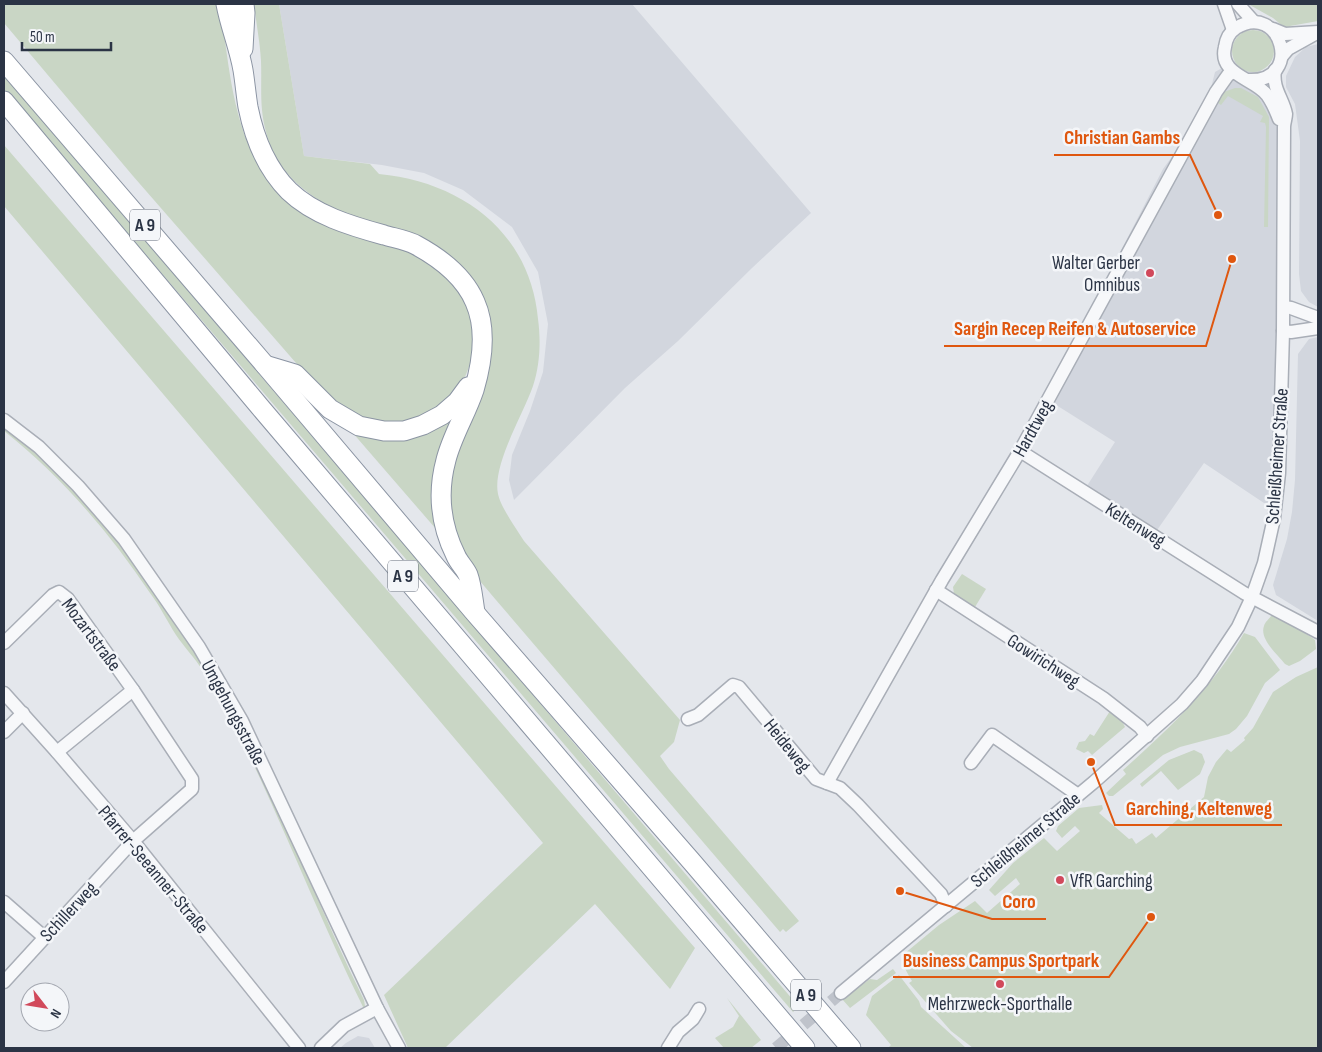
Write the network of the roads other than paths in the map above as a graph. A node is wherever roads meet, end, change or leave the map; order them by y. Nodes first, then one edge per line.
1 (226, 4) edge
2 (244, 4) edge
3 (1224, 4) edge
4 (1238, 4) edge
5 (1254, 22) junction
6 (1273, 29) junction
7 (1233, 30) junction
8 (1318, 33) edge
9 (1282, 56) junction
10 (4, 61) edge
11 (243, 68) junction
12 (1275, 70) junction
13 (1233, 72) junction
14 (1248, 80) junction
15 (4, 101) edge
16 (1284, 127) junction
17 (1284, 307) junction
18 (1318, 318) edge
19 (1318, 328) edge
20 (1283, 331) junction
21 (265, 365) junction
22 (478, 374) junction
23 (4, 420) edge
24 (1020, 451) junction
25 (936, 590) junction
26 (1252, 597) junction
27 (475, 613) junction
28 (1318, 632) edge
29 (4, 643) edge
30 (133, 690) junction
31 (4, 693) edge
32 (23, 713) junction
33 (688, 720) dead end
34 (4, 732) edge
35 (1147, 736) junction
36 (57, 752) junction
37 (971, 764) dead end
38 (827, 783) junction
39 (1078, 795) junction
40 (133, 842) junction
41 (4, 902) edge
42 (946, 906) junction
43 (44, 937) junction
44 (4, 982) edge
45 (841, 993) tunnel mouth
46 (377, 1008) junction
47 (699, 1009) dead end
48 (299, 1048) edge
49 (321, 1048) edge
50 (399, 1048) edge
51 (668, 1048) edge
52 (805, 1048) edge
53 (852, 1048) edge

1 - 11 highway
2 - 11 highway
3 - 7 street
4 - 5 street
5 - 6 street
5 - 7 street
6 - 8 street
6 - 9 street
7 - 13 street
8 - 9 street
9 - 12 street
10 - 21 highway, A 9
11 - 22 highway
12 - 14 street
12 - 16 street, Schleißheimer Straße
13 - 14 street, Schleißheimer Straße
13 - 24 street, Hardtweg
14 - 16 street, Schleißheimer Straße
15 - 52 highway, A 9
16 - 17 street, Schleißheimer Straße
17 - 18 street
17 - 20 street, Schleißheimer Straße
19 - 20 street
20 - 26 street, Schleißheimer Straße
21 - 22 highway
21 - 27 highway, A 9
22 - 27 highway
23 - 46 street, Umgehungsstraße
24 - 25 street, Hardtweg
24 - 26 street, Keltenweg
25 - 35 street, Gowirichweg
25 - 38 street, Hardtweg
26 - 28 street, Keltenweg
26 - 35 street, Schleißheimer Straße
27 - 53 highway, A 9
29 - 30 street, Mozartstraße
30 - 36 street, Mozartstraße
30 - 40 street, Mozartstraße
31 - 32 street, Pfarrer-Seeanner-Straße
32 - 34 street
32 - 36 street, Pfarrer-Seeanner-Straße
33 - 38 street, Heideweg
35 - 39 street, Schleißheimer Straße
36 - 40 street, Pfarrer-Seeanner-Straße
37 - 39 street
38 - 42 street, Heideweg
39 - 42 street, Schleißheimer Straße
40 - 43 street, Schillerweg
40 - 48 street, Pfarrer-Seeanner-Straße
41 - 43 street
42 - 45 street, Schleißheimer Straße
43 - 44 street, Schillerweg
46 - 49 street
46 - 50 street, Umgehungsstraße
47 - 51 street

